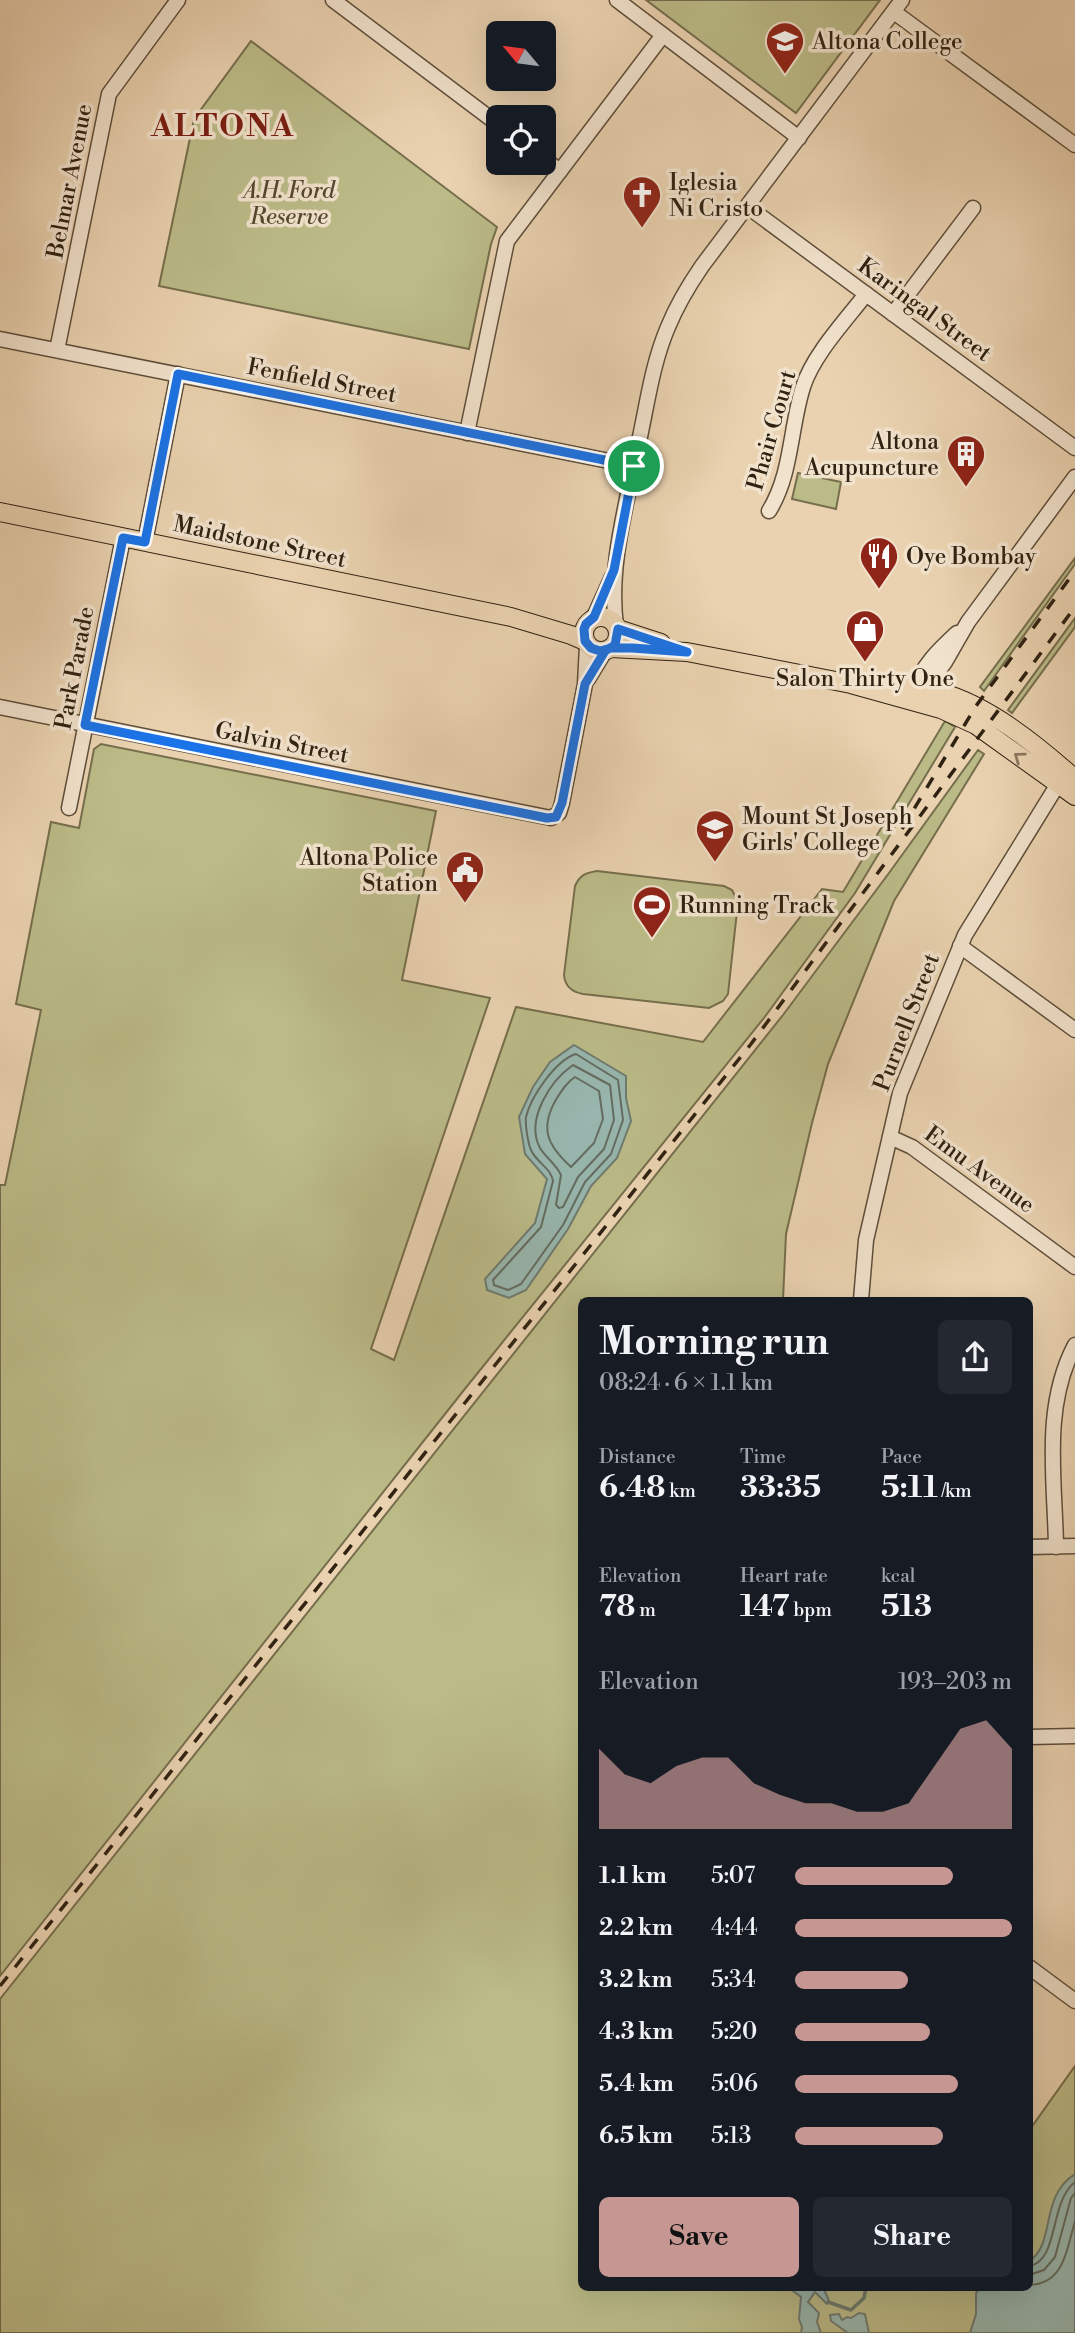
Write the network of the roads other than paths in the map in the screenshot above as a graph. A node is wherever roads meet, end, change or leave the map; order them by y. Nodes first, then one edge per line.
1 (178, 0) edge
2 (333, 0) edge
3 (617, 0) edge
4 (898, 6) edge
5 (663, 35) junction
6 (486, 115) edge
7 (799, 138) junction
8 (1075, 145) edge
9 (556, 168) edge
10 (560, 171) junction
11 (748, 206) junction
12 (972, 208) dead end
13 (866, 294) junction
14 (893, 314) junction
15 (0, 339) edge
16 (57, 350) junction
17 (178, 374) junction
18 (467, 433) junction
19 (1075, 448) edge
20 (634, 466) junction
21 (1075, 477) edge
22 (769, 511) dead end
23 (0, 512) edge
24 (123, 538) junction
25 (145, 542) junction
26 (614, 570) junction
27 (511, 617) junction
28 (592, 619) junction
29 (617, 627) junction
30 (586, 643) junction
31 (608, 650) junction
32 (687, 652) junction
33 (585, 684) junction
34 (919, 694) junction
35 (0, 707) edge
36 (85, 725) junction
37 (1070, 779) edge
38 (1075, 796) edge
39 (69, 808) dead end
40 (960, 946) junction
41 (1075, 1030) edge
42 (890, 1137) junction
43 (1075, 1267) edge
44 (861, 1297) edge
45 (1075, 1345) edge
46 (1075, 1546) edge
47 (1033, 1547) edge
48 (1056, 1547) junction
49 (1075, 1736) edge
50 (1033, 1737) edge
51 (1033, 1970) edge
52 (1075, 2001) edge

1 - 16 street, Belmar Avenue
2 - 6 street
3 - 5 street
4 - 7 street
4 - 8 street
5 - 7 street
5 - 10 street
7 - 11 street
9 - 10 street
10 - 18 street
11 - 13 street, Karingal Street
11 - 20 street
12 - 14 street
13 - 14 street, Karingal Street
13 - 22 street, Phair Court
14 - 19 street, Karingal Street
15 - 16 street, Fenfield Street
16 - 17 street, Fenfield Street
17 - 18 street, Fenfield Street
17 - 25 street
18 - 20 street, Fenfield Street
20 - 26 street
21 - 34 street
23 - 24 main road, Maidstone Street
24 - 25 main road, Maidstone Street
24 - 36 street, Park Parade
25 - 27 main road, Maidstone Street
26 - 28 street
26 - 29 street
27 - 28 main road, Maidstone Street
27 - 30 main road, Maidstone Street
28 - 29 main road
28 - 30 main road
29 - 31 main road
29 - 32 main road
30 - 31 main road
30 - 33 street
31 - 32 main road
31 - 33 street
32 - 34 main road
33 - 36 street, Galvin Street
34 - 37 main road
35 - 36 street, Galvin Street
36 - 39 street, Park Parade
37 - 38 main road
37 - 40 street, Purnell Street
40 - 41 street
40 - 42 street, Purnell Street
42 - 43 street, Emu Avenue
42 - 44 street, Purnell Street
45 - 48 street
46 - 48 street
47 - 48 street
49 - 50 street
51 - 52 street

